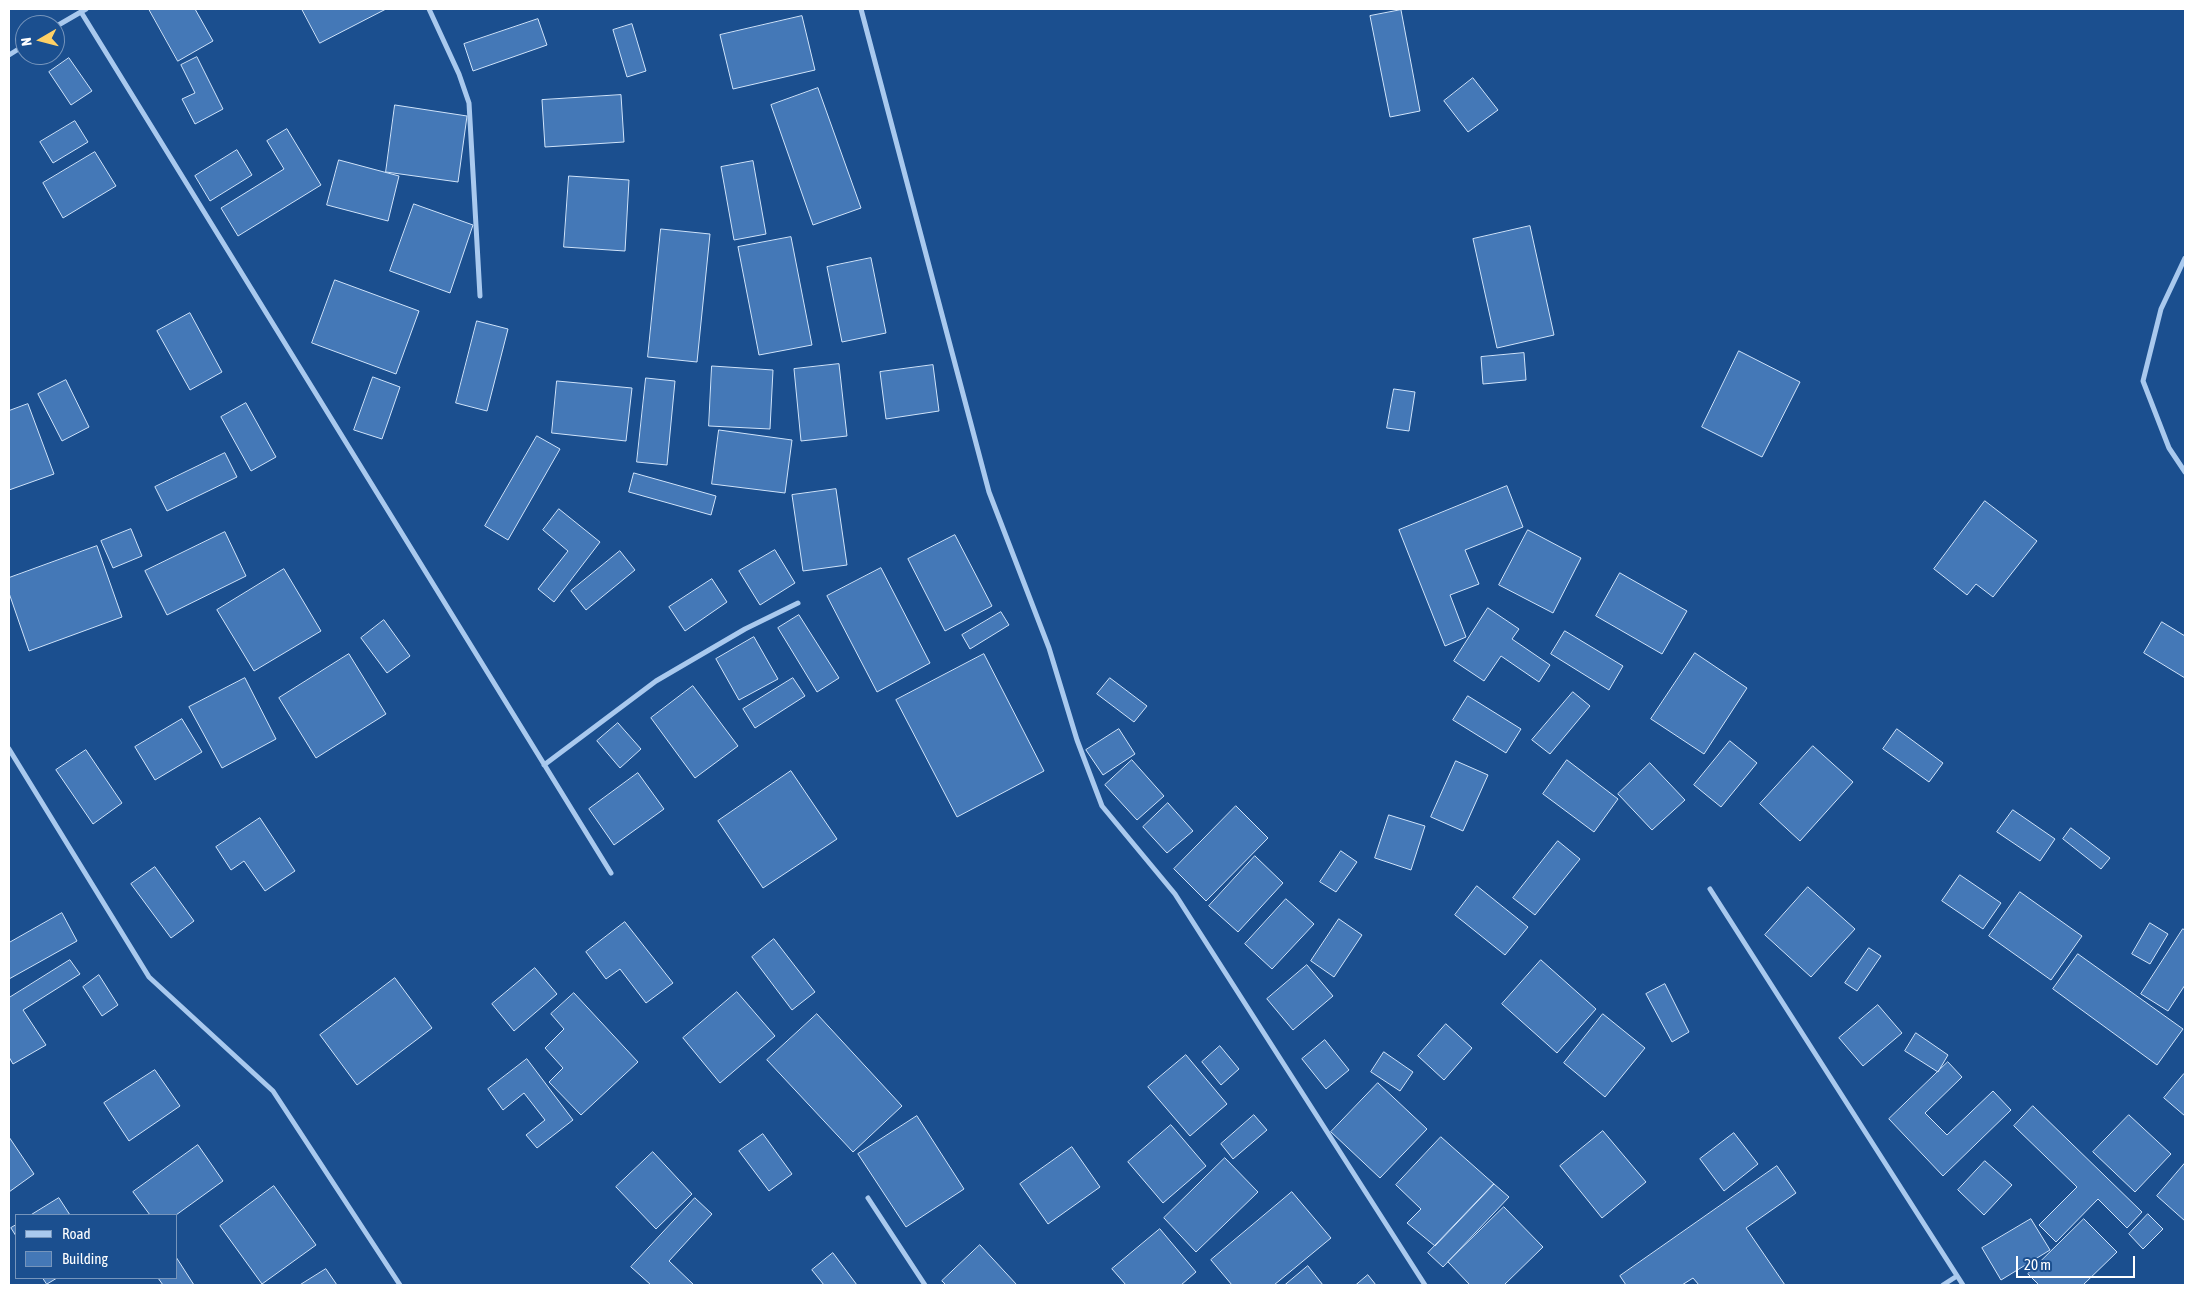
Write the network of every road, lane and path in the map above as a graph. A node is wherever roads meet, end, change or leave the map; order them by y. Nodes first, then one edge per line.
1 (428, 9) edge
2 (861, 9) edge
3 (83, 10) edge
4 (65, 21) edge
5 (2185, 258) edge
6 (480, 296) dead end
7 (2185, 472) edge
8 (798, 603) dead end
9 (9, 749) edge
10 (544, 765) junction
11 (611, 873) dead end
12 (1710, 889) dead end
13 (868, 1198) dead end
14 (1957, 1276) junction
15 (400, 1285) edge
16 (925, 1285) edge
17 (1425, 1285) edge
18 (1943, 1285) edge
19 (1963, 1285) edge

1 - 6 street
2 - 17 street
3 - 4 street
3 - 10 street
5 - 7 street
8 - 10 street
9 - 15 street
10 - 11 street
12 - 14 street
13 - 16 street
14 - 18 street
14 - 19 street

